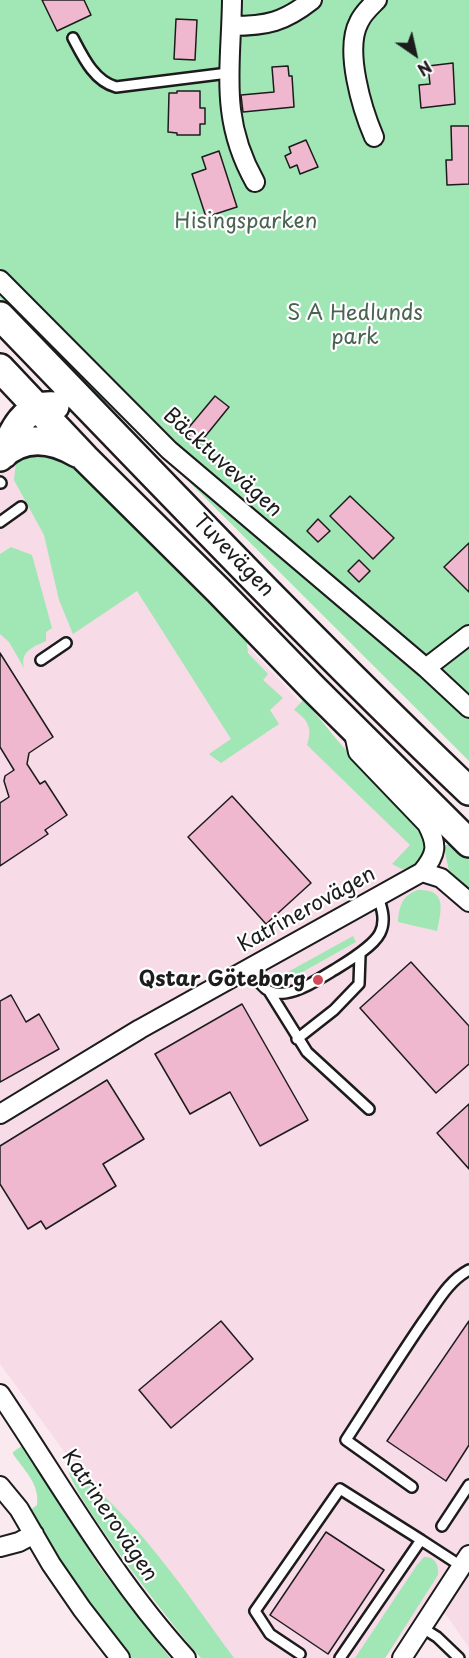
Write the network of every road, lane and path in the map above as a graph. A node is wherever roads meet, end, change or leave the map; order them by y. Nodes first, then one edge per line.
1 (232, 0) edge
2 (312, 0) edge
3 (377, 0) edge
4 (232, 26) junction
5 (73, 38) dead end
6 (228, 73) junction
7 (374, 137) dead end
8 (255, 182) dead end
9 (0, 280) edge
10 (0, 316) edge
11 (0, 369) edge
12 (0, 387) edge
13 (37, 407) junction
14 (15, 427) junction
15 (2, 455) edge
16 (85, 458) junction
17 (140, 460) junction
18 (21, 507) dead end
19 (0, 522) edge
20 (469, 635) edge
21 (66, 643) dead end
22 (41, 660) dead end
23 (426, 668) junction
24 (469, 708) edge
25 (353, 729) junction
26 (469, 791) edge
27 (469, 843) edge
28 (422, 872) junction
29 (378, 897) junction
30 (469, 903) edge
31 (360, 955) junction
32 (253, 965) junction
33 (268, 991) junction
34 (297, 1039) junction
35 (369, 1109) dead end
36 (0, 1114) edge
37 (469, 1270) edge
38 (0, 1394) edge
39 (469, 1485) edge
40 (0, 1486) edge
41 (412, 1487) dead end
42 (442, 1526) dead end
43 (34, 1534) junction
44 (421, 1540) junction
45 (0, 1547) edge
46 (465, 1561) edge
47 (421, 1627) junction
48 (300, 1654) dead end
49 (120, 1658) edge
50 (186, 1658) edge
51 (340, 1658) edge
52 (402, 1658) edge
53 (459, 1658) edge

1 - 4 street
2 - 4 street
3 - 7 street
4 - 6 street
5 - 6 lane
6 - 8 street
9 - 23 street, Bäcktuvevägen
10 - 17 main road, Tuvevägen
11 - 13 main road, Tuvevägen
12 - 14 main road
13 - 14 main road
13 - 16 main road, Tuvevägen
13 - 17 main road
14 - 15 main road
15 - 16 main road
16 - 25 main road, Tuvevägen
17 - 26 main road, Tuvevägen
18 - 19 lane
20 - 23 street
21 - 22 lane
23 - 24 street, Bäcktuvevägen
25 - 27 main road, Tuvevägen
25 - 28 street
28 - 29 street, Katrinerovägen
28 - 30 street
29 - 31 lane
29 - 32 street, Katrinerovägen
31 - 33 lane
31 - 34 lane
32 - 33 lane
32 - 36 street, Katrinerovägen
33 - 34 lane
34 - 35 lane
37 - 41 lane
38 - 50 street, Katrinerovägen
39 - 42 lane
40 - 43 street
43 - 45 street
43 - 49 street
44 - 46 lane
44 - 48 lane
44 - 51 lane
46 - 47 street
47 - 52 street
47 - 53 lane

